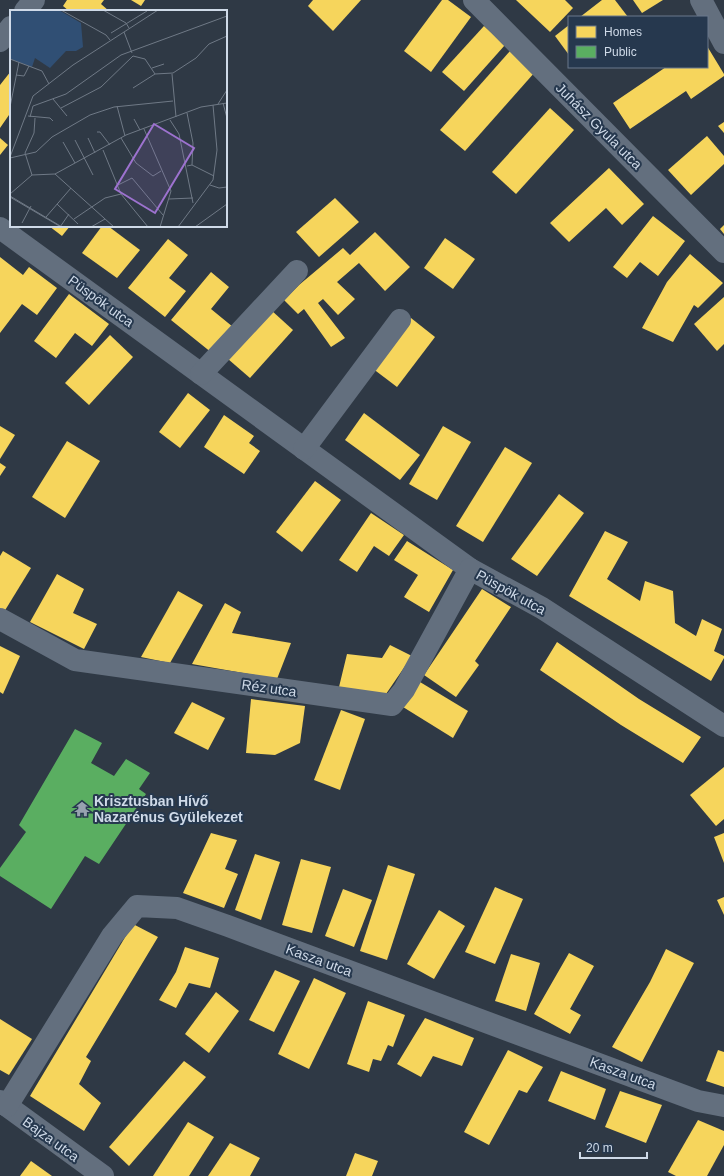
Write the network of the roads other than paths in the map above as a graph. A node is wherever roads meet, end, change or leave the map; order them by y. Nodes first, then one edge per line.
1 (34, 0) edge
2 (474, 0) edge
3 (701, 0) edge
4 (26, 10) edge
5 (10, 28) edge
6 (0, 40) edge
7 (724, 43) edge
8 (0, 228) edge
9 (724, 252) edge
10 (297, 271) dead end
11 (400, 320) dead end
12 (201, 374) junction
13 (304, 449) junction
14 (470, 569) junction
15 (0, 619) edge
16 (724, 726) edge
17 (3, 1104) edge
18 (724, 1106) edge
19 (103, 1176) edge

1 - 4 street
2 - 9 street, Juhász Gyula utca
3 - 7 street
5 - 6 street
8 - 12 street, Püspök utca
10 - 12 street
11 - 13 street
12 - 13 street, Püspök utca
13 - 14 street, Püspök utca
14 - 15 street, Réz utca
14 - 16 street, Püspök utca
17 - 18 street, Kasza utca
17 - 19 street, Bajza utca

